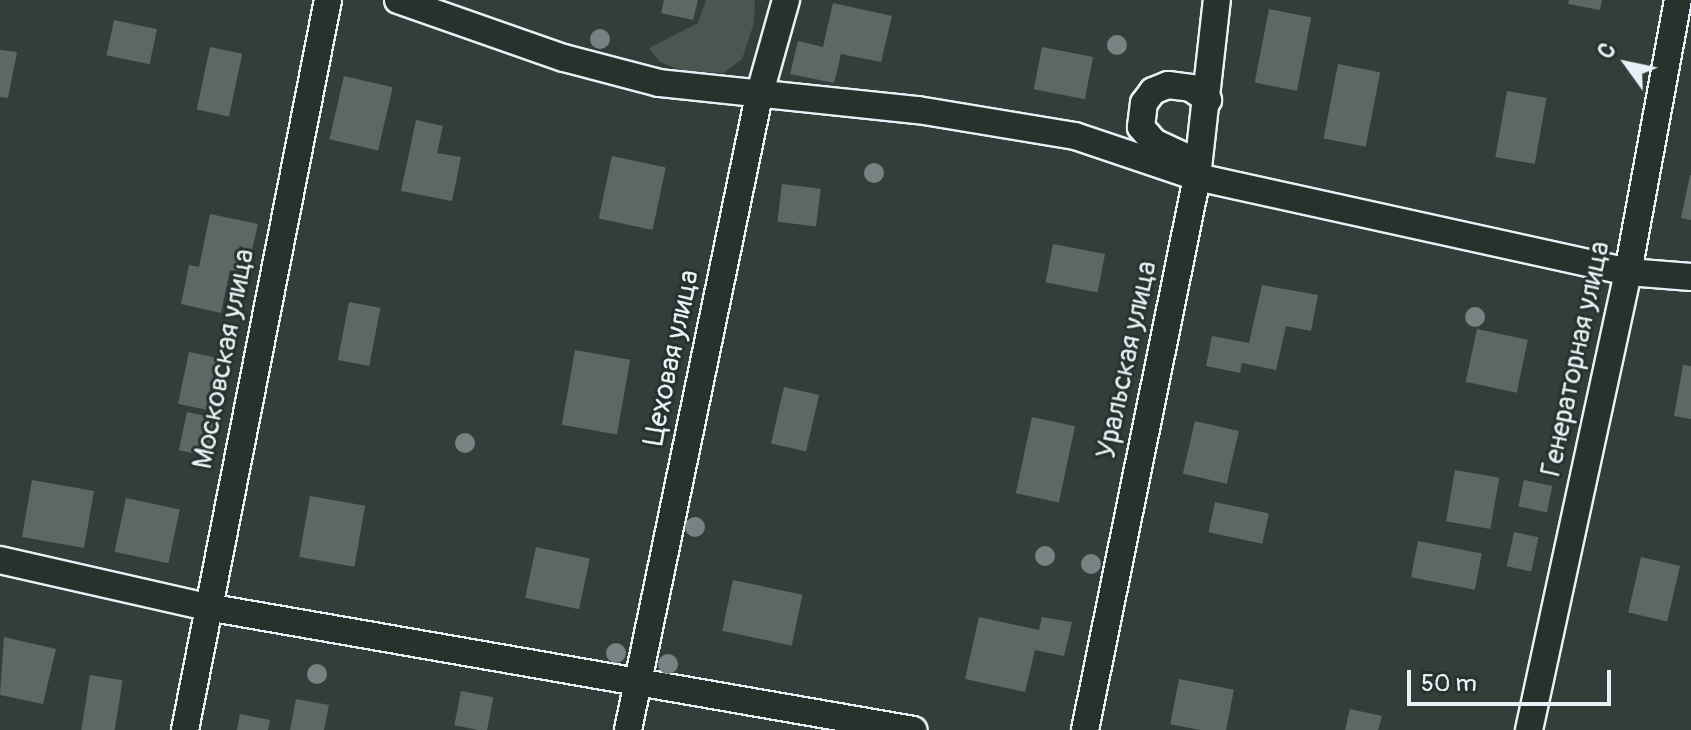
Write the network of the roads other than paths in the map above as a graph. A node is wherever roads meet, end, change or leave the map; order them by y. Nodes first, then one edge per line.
1 (328, 0) edge
2 (398, 0) edge
3 (786, 0) edge
4 (1217, 0) edge
5 (1678, 0) edge
6 (759, 96) junction
7 (1208, 100) junction
8 (1197, 177) junction
9 (1628, 272) junction
10 (1691, 277) edge
11 (0, 560) edge
12 (207, 607) junction
13 (637, 679) junction
14 (185, 730) edge
15 (628, 730) edge
16 (913, 730) edge
17 (1085, 730) edge
18 (1529, 730) edge

1 - 12 street, Московская улица
2 - 6 street
3 - 6 street, Цеховая улица
4 - 7 street, Уральская улица
5 - 9 street, Генераторная улица
6 - 8 street
6 - 13 street, Цеховая улица
7 - 8 street, Уральская улица
7 - 8 street
8 - 9 street
8 - 17 street, Уральская улица
9 - 10 street
9 - 18 street, Генераторная улица
11 - 12 street
12 - 13 street
12 - 14 street, Московская улица
13 - 15 street, Цеховая улица
13 - 16 street

